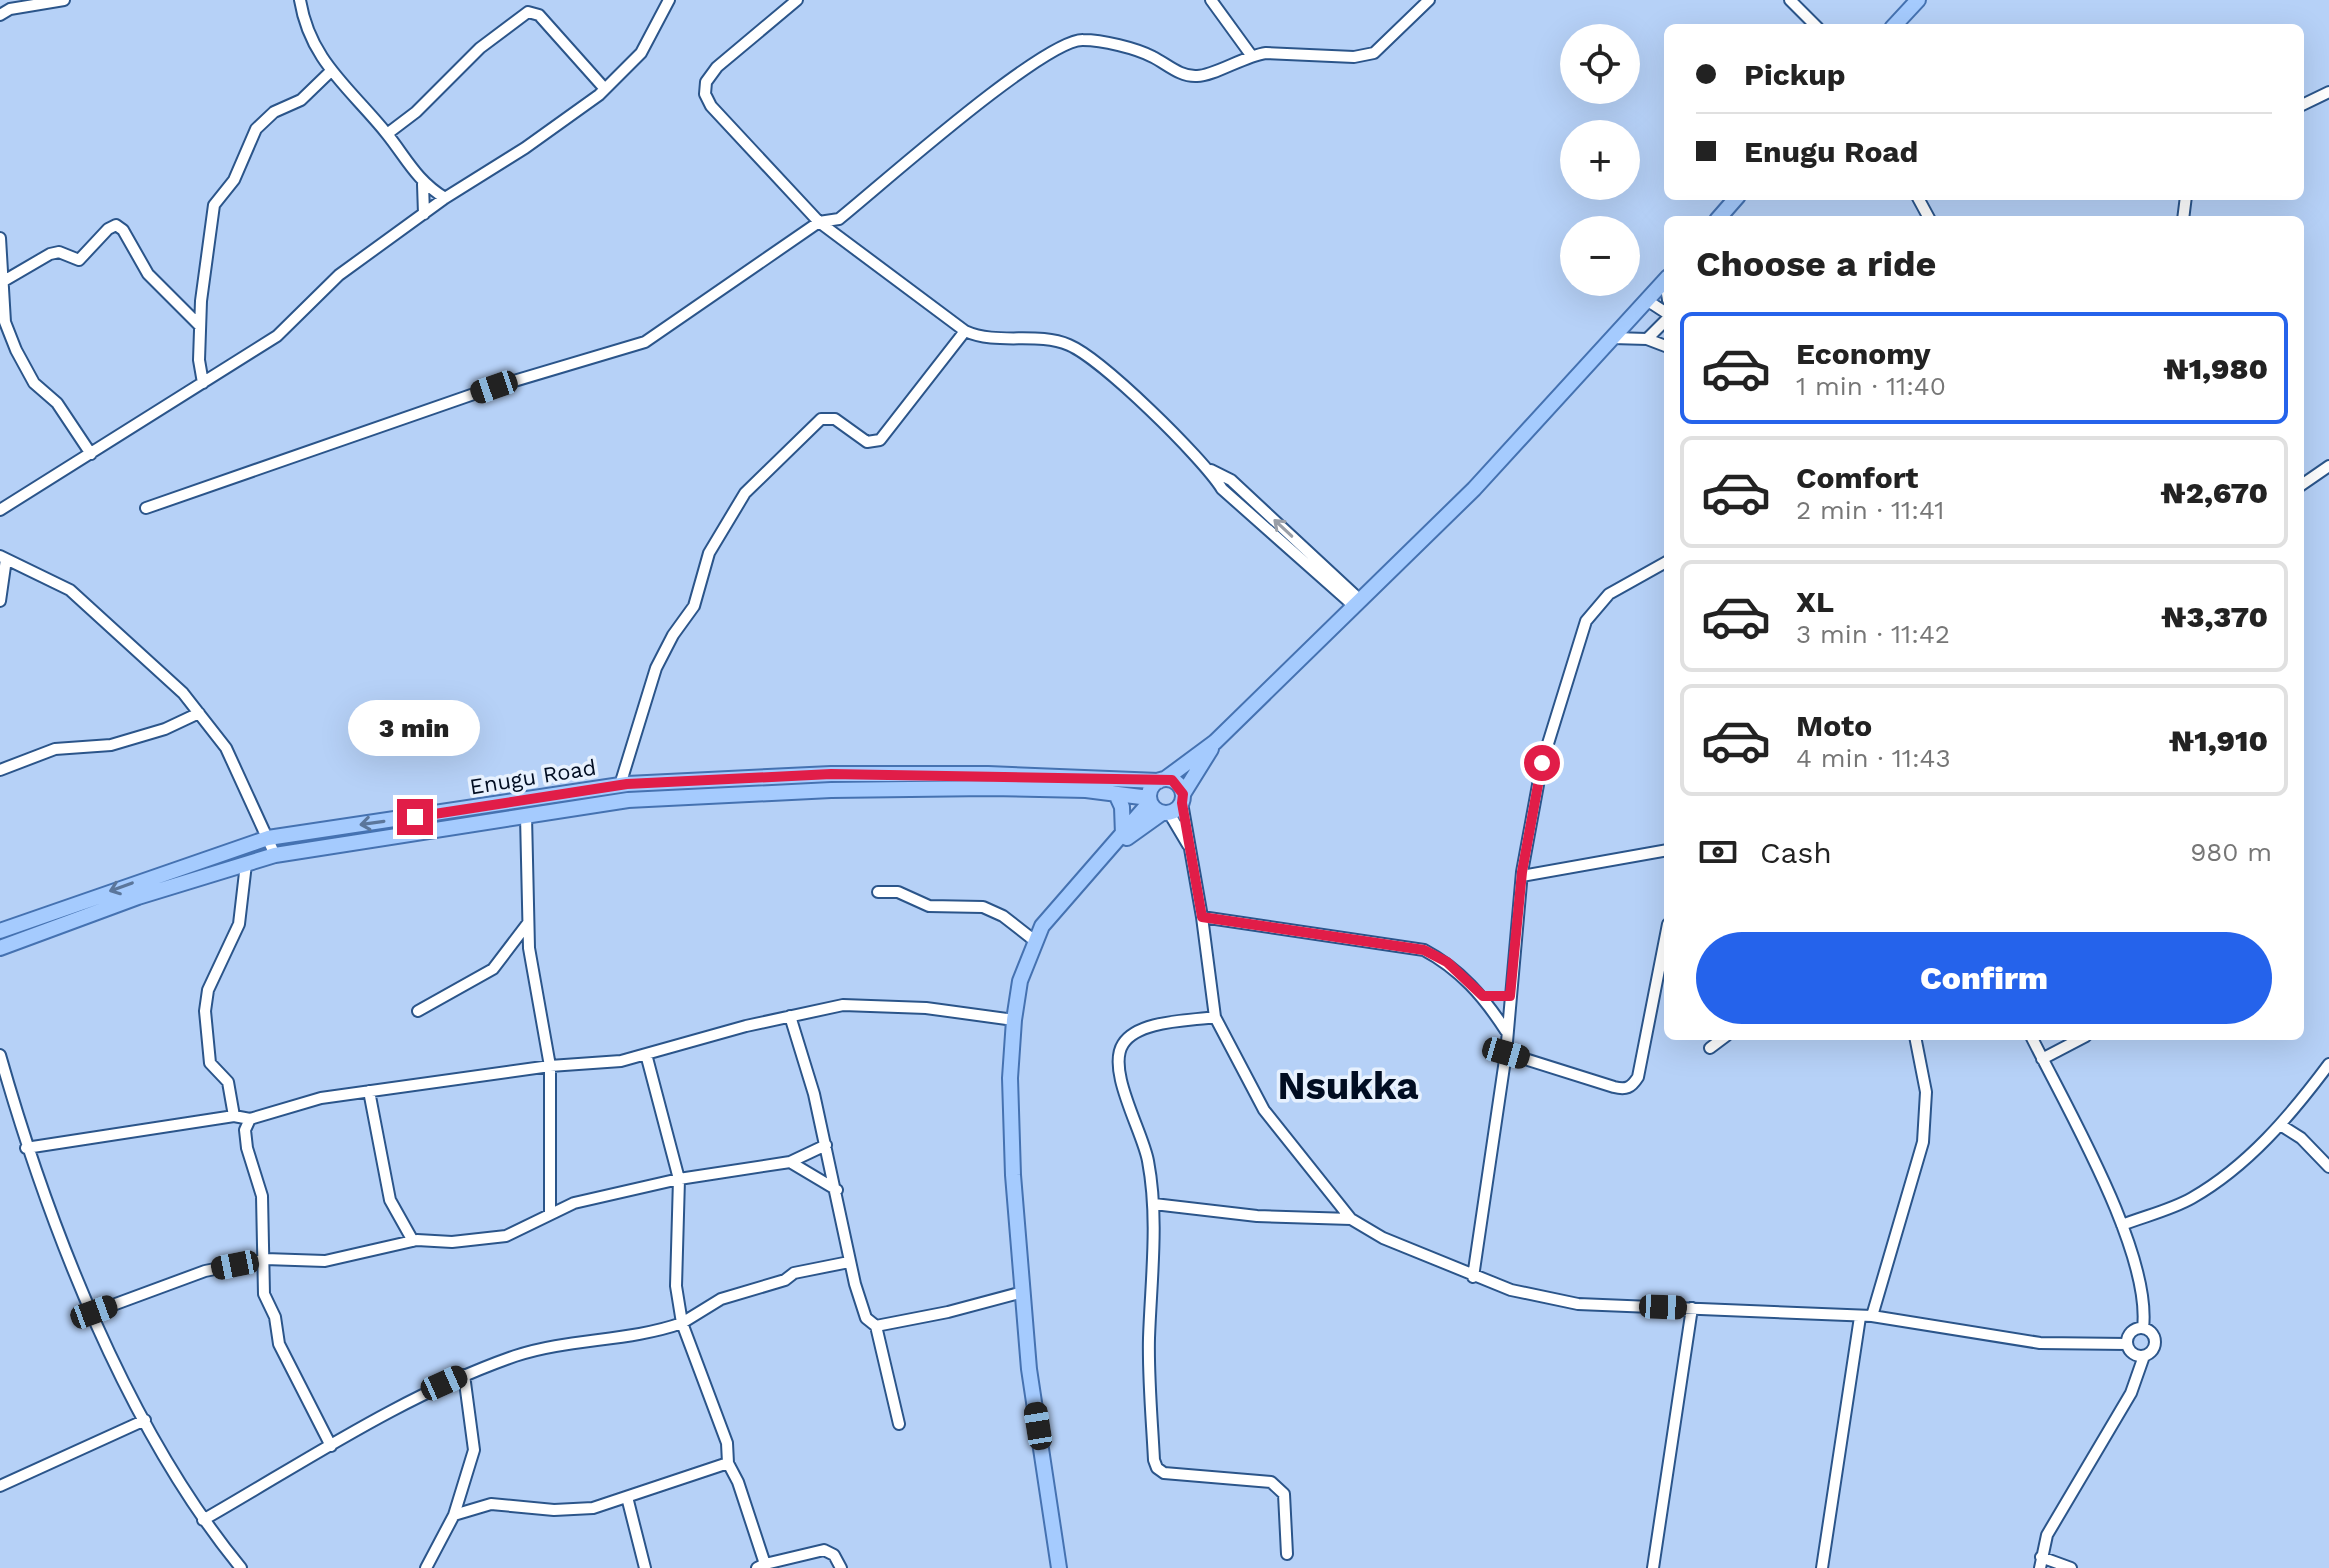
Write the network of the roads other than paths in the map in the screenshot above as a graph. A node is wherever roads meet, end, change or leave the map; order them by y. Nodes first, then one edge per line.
1 (64, 0) edge
2 (300, 0) edge
3 (669, 0) edge
4 (797, 0) edge
5 (1211, 0) edge
6 (1429, 0) edge
7 (1790, 0) edge
8 (1918, 0) edge
9 (0, 15) edge
10 (1814, 24) edge
11 (1896, 24) edge
12 (1251, 55) junction
13 (331, 71) junction
14 (605, 89) junction
15 (2329, 92) edge
16 (2304, 104) edge
17 (387, 134) junction
18 (423, 184) junction
19 (445, 198) junction
20 (1734, 200) edge
21 (424, 214) junction
22 (1720, 216) edge
23 (839, 219) junction
24 (819, 222) junction
25 (835, 235) junction
26 (0, 238) edge
27 (2, 282) edge
28 (1664, 282) edge
29 (1648, 301) junction
30 (1664, 313) edge
31 (1632, 318) junction
32 (1664, 320) edge
33 (200, 326) junction
34 (965, 331) junction
35 (1613, 338) junction
36 (1647, 339) junction
37 (1664, 345) edge
38 (203, 383) junction
39 (91, 454) junction
40 (2329, 466) edge
41 (2304, 483) edge
42 (146, 508) dead end
43 (0, 510) edge
44 (3, 557) edge
45 (1664, 563) edge
46 (0, 601) edge
47 (1357, 603) junction
48 (199, 713) junction
49 (1215, 742) junction
50 (0, 770) edge
51 (1162, 780) junction
52 (620, 785) junction
53 (1116, 794) junction
54 (1182, 799) junction
55 (1150, 800) junction
56 (1166, 813) junction
57 (526, 816) junction
58 (1123, 835) junction
59 (268, 838) junction
60 (1188, 845) junction
61 (1111, 850) junction
62 (1664, 851) edge
63 (275, 855) junction
64 (246, 864) junction
65 (1522, 876) junction
66 (878, 892) dead end
67 (1202, 917) junction
68 (528, 923) junction
69 (0, 931) edge
70 (1035, 941) junction
71 (1664, 944) edge
72 (0, 948) edge
73 (1483, 996) junction
74 (1510, 996) junction
75 (418, 1011) dead end
76 (790, 1016) junction
77 (1215, 1017) junction
78 (1014, 1020) junction
79 (1506, 1032) junction
80 (1721, 1040) edge
81 (1916, 1040) edge
82 (2033, 1040) edge
83 (2078, 1040) edge
84 (1710, 1048) dead end
85 (1506, 1053) junction
86 (646, 1054) junction
87 (0, 1055) edge
88 (2042, 1059) junction
89 (2329, 1064) edge
90 (550, 1066) junction
91 (369, 1091) junction
92 (234, 1116) junction
93 (250, 1119) junction
94 (2282, 1126) junction
95 (826, 1145) junction
96 (26, 1148) junction
97 (790, 1162) junction
98 (2329, 1167) edge
99 (679, 1179) junction
100 (837, 1190) junction
101 (1154, 1204) junction
102 (550, 1213) junction
103 (1351, 1219) junction
104 (2122, 1225) junction
105 (413, 1241) junction
106 (265, 1259) junction
107 (849, 1262) junction
108 (1473, 1277) junction
109 (1023, 1292) junction
110 (1692, 1308) junction
111 (94, 1312) junction
112 (1872, 1316) junction
113 (1860, 1317) junction
114 (682, 1323) junction
115 (876, 1326) junction
116 (2143, 1328) junction
117 (2127, 1344) junction
118 (2144, 1356) junction
119 (464, 1375) junction
120 (145, 1420) junction
121 (899, 1424) dead end
122 (331, 1446) junction
123 (728, 1463) junction
124 (0, 1486) edge
125 (627, 1497) junction
126 (454, 1515) junction
127 (203, 1520) junction
128 (1287, 1554) dead end
129 (2041, 1562) edge
130 (434, 1565) edge
131 (761, 1566) edge
132 (241, 1568) edge
133 (645, 1568) edge
134 (841, 1568) edge
135 (1059, 1568) edge
136 (1653, 1568) edge
137 (1822, 1568) edge
138 (2071, 1568) edge

1 - 9 street
2 - 13 street
3 - 14 street
4 - 24 street
5 - 12 street
6 - 12 street
7 - 10 street
8 - 11 main road
12 - 23 street
13 - 17 street
13 - 33 street
14 - 17 street
14 - 19 street
15 - 16 street
17 - 18 street
18 - 19 street
18 - 21 street
19 - 21 street
20 - 22 main road
21 - 38 street
23 - 24 street
23 - 25 street
24 - 25 street
24 - 42 street
25 - 34 street
26 - 27 street
27 - 33 street
27 - 39 street
28 - 29 main road
29 - 30 street
29 - 31 main road
31 - 35 main road
31 - 36 street
32 - 36 street
33 - 38 street
34 - 47 street
34 - 52 street
35 - 36 street
35 - 47 main road
36 - 37 street
38 - 39 street
39 - 43 street
40 - 41 street
44 - 46 street
44 - 48 street
45 - 65 street
47 - 49 main road
48 - 50 street
48 - 59 street
49 - 51 main road
49 - 54 main road
51 - 52 main road, Enugu Road
51 - 54 main road
51 - 55 main road
52 -> 59 main road, Enugu Road
53 - 55 main road
53 - 57 main road
53 - 58 main road
54 - 56 main road
54 - 60 street
55 - 56 main road
55 - 58 main road
56 - 60 street
56 - 61 main road
57 - 63 main road
57 - 68 street
58 - 61 main road
59 - 63 street
59 -> 69 main road, Enugu Road
60 - 67 street
61 - 70 main road
62 - 65 street
63 - 64 main road
64 - 72 main road
64 - 92 street
65 - 74 street
66 - 70 street
67 - 73 street
67 - 77 street
68 - 75 street
68 - 90 street
70 - 78 main road
71 - 85 street
73 - 74 street
73 - 79 street
74 - 79 street
76 - 78 street
76 - 86 street
76 - 95 street
77 - 101 street
77 - 103 street
78 - 109 main road
79 - 85 street
80 - 84 street
81 - 112 street
82 - 88 street
83 - 88 street
85 - 108 street
86 - 90 street
86 - 99 street
87 - 96 street
88 - 104 street
89 - 94 street
90 - 91 street
90 - 102 street
91 - 93 street
91 - 105 street
92 - 93 street
92 - 96 street
93 - 106 street
94 - 98 street
94 - 104 street
95 - 97 street
95 - 100 street
96 - 111 street
97 - 99 street
97 - 100 street
99 - 102 street
99 - 114 street
100 - 107 street
101 - 103 street
101 - 128 street
102 - 105 street
103 - 108 street
104 - 116 street
105 - 106 street
106 - 111 street
106 - 122 street
107 - 114 street
107 - 115 street
108 - 110 street
109 - 115 street
109 - 135 main road
110 - 113 street
110 - 136 street
111 - 120 street
112 - 113 street
112 - 117 street
113 - 137 street
114 - 119 street
114 - 123 street
115 - 121 street
116 - 117 street
116 - 118 street
117 - 118 street
118 - 129 street
119 - 122 street
119 - 126 street
120 - 124 street
120 - 127 street
122 - 127 street
123 - 125 street
123 - 131 street
125 - 126 street
125 - 133 street
126 - 130 street
127 - 132 street
129 - 138 street
131 - 134 street

